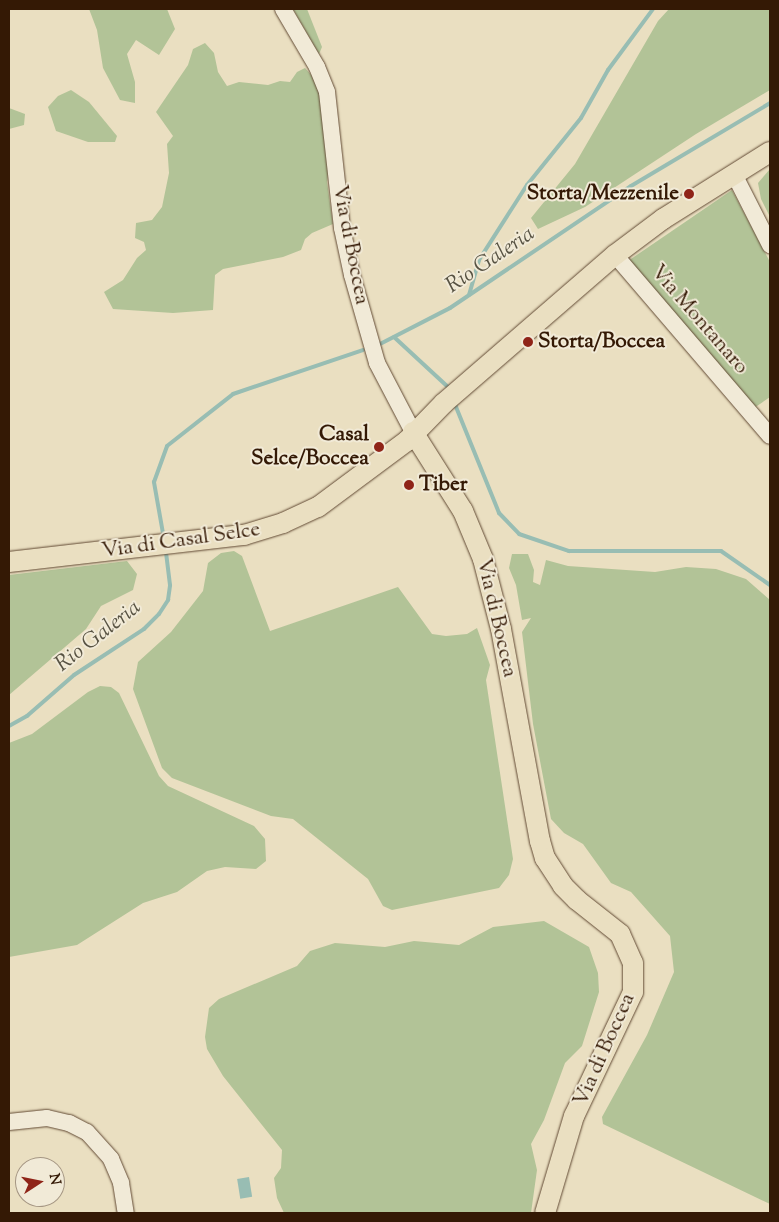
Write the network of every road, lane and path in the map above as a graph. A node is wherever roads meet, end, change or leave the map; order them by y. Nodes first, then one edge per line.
1 (283, 9) edge
2 (770, 152) edge
3 (734, 174) junction
4 (770, 245) edge
5 (614, 255) junction
6 (413, 432) junction
7 (770, 436) edge
8 (9, 562) edge
9 (9, 1122) edge
10 (126, 1213) edge
11 (545, 1213) edge

1 - 6 street, Via di Boccea
2 - 3 main road, Via di Casal Selce
3 - 4 street
3 - 5 main road, Via di Casal Selce
5 - 6 main road, Via di Casal Selce
5 - 7 street, Via Montanaro
6 - 8 main road, Via di Casal Selce
6 - 11 main road, Via di Boccea
9 - 10 street

